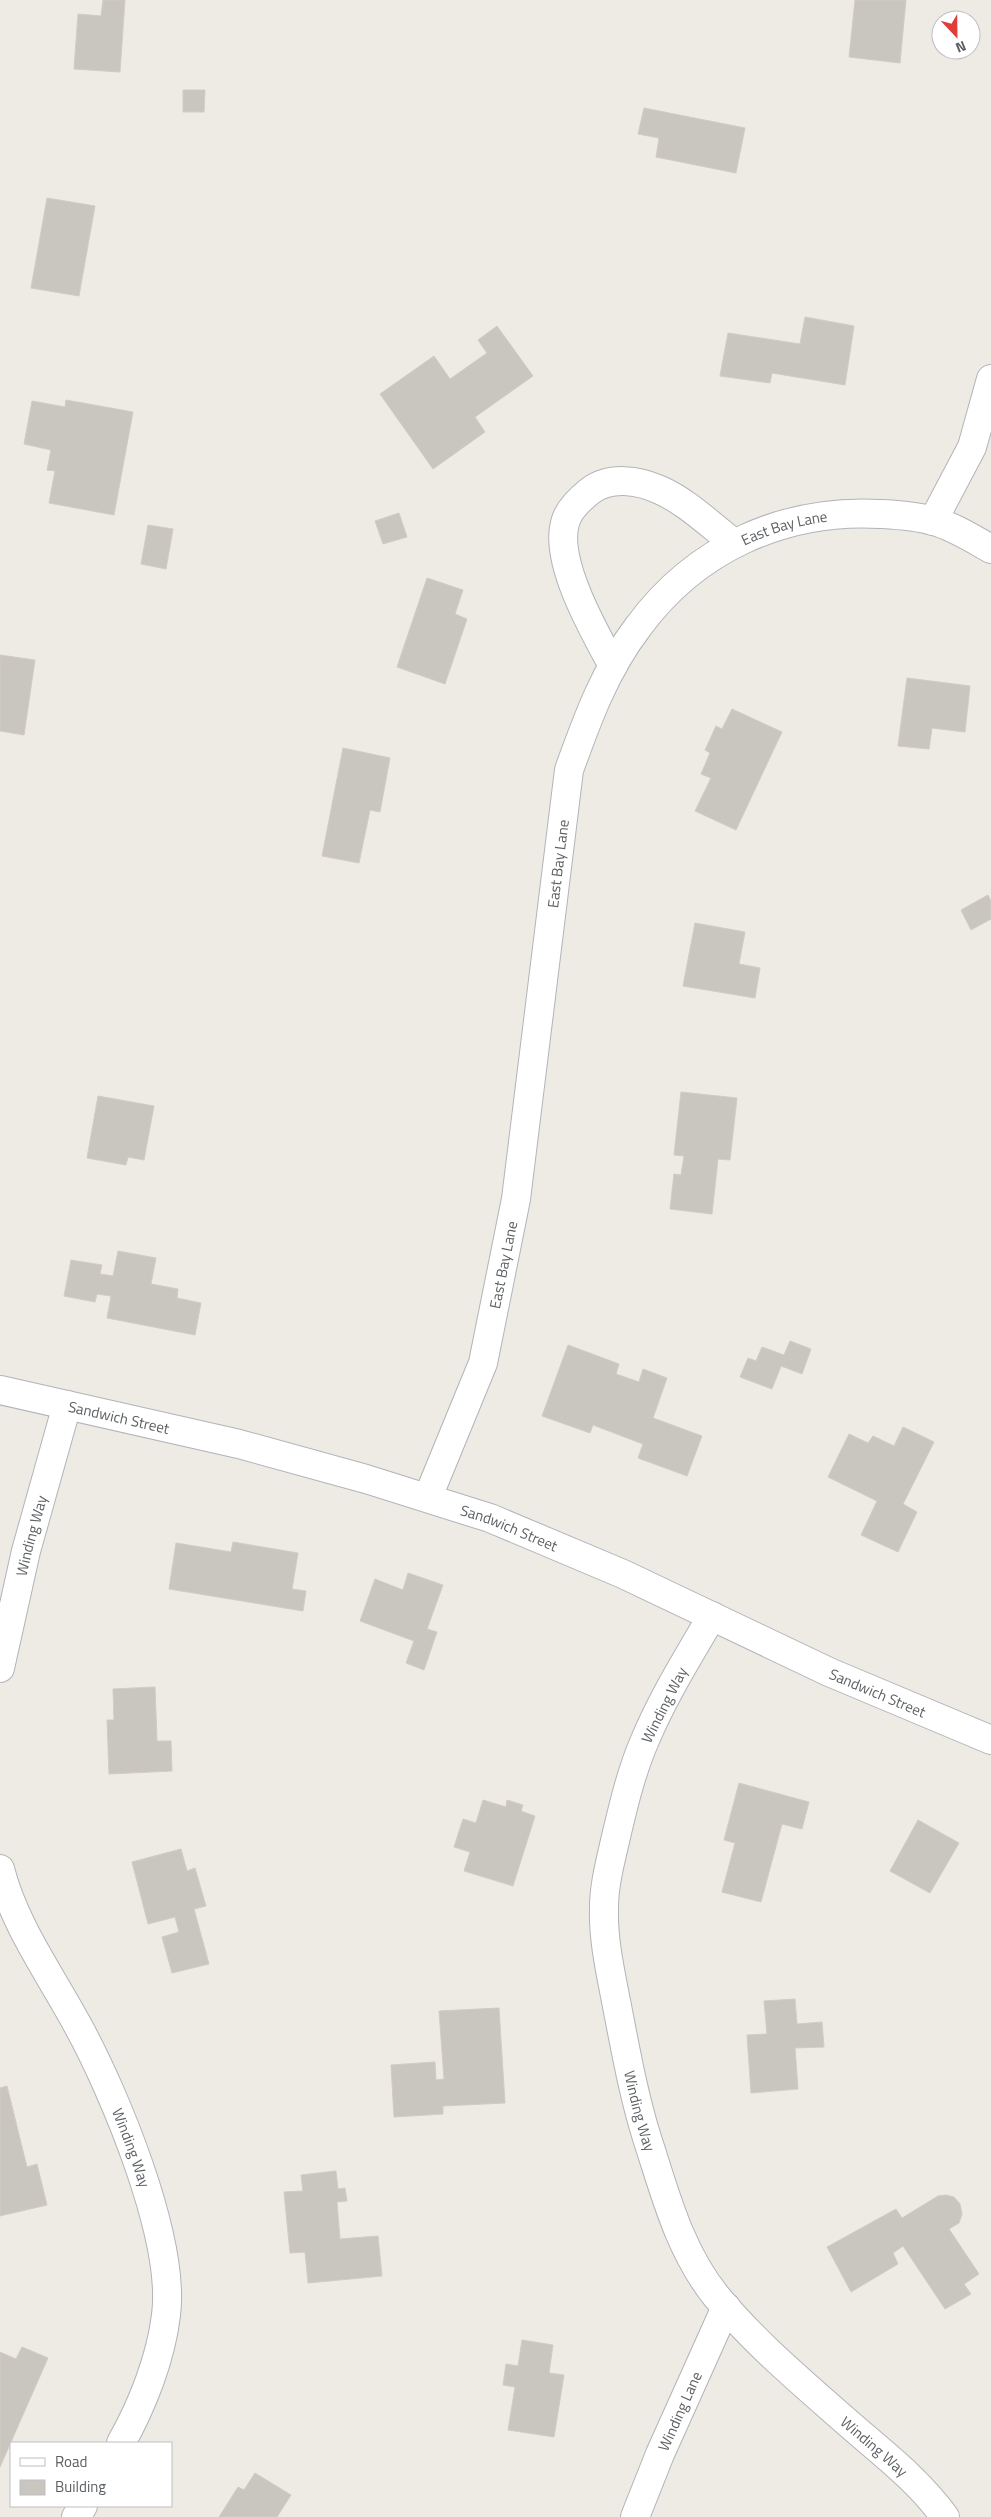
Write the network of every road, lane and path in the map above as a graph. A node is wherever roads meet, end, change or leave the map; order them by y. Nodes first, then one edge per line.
1 (991, 379) edge
2 (933, 521) junction
3 (734, 543) junction
4 (991, 548) edge
5 (613, 666) junction
6 (0, 1390) edge
7 (67, 1405) junction
8 (428, 1498) junction
9 (712, 1616) junction
10 (0, 1668) edge
11 (991, 1740) edge
12 (0, 1869) edge
13 (726, 2307) junction
14 (121, 2442) edge
15 (635, 2517) edge
16 (945, 2517) edge

1 - 2 street
2 - 3 street, East Bay Lane
2 - 4 street, East Bay Lane
3 - 5 street, East Bay Lane
3 - 5 street
5 - 8 street, East Bay Lane
6 - 7 street, Sandwich Street
7 - 8 street, Sandwich Street
7 - 10 street, Winding Way
8 - 9 street, Sandwich Street
9 - 11 street, Sandwich Street
9 - 13 street, Winding Way
12 - 14 street, Winding Way
13 - 15 street, Winding Lane
13 - 16 street, Winding Way

